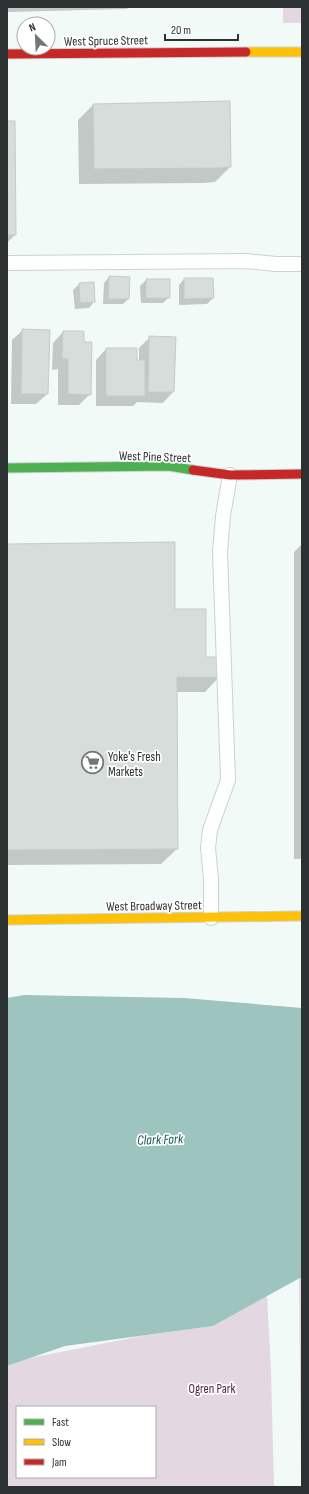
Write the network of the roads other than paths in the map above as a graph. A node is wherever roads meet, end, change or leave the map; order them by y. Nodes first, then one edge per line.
1 (302, 52) edge
2 (7, 54) edge
3 (7, 263) edge
4 (302, 264) edge
5 (7, 468) edge
6 (302, 474) edge
7 (230, 475) junction
8 (302, 916) edge
9 (211, 918) junction
10 (7, 920) edge

1 - 2 main road, West Spruce Street
3 - 4 lane
5 - 7 main road, West Pine Street
6 - 7 main road, West Pine Street
7 - 9 lane
8 - 9 main road, West Broadway Street
9 - 10 main road, West Broadway Street

